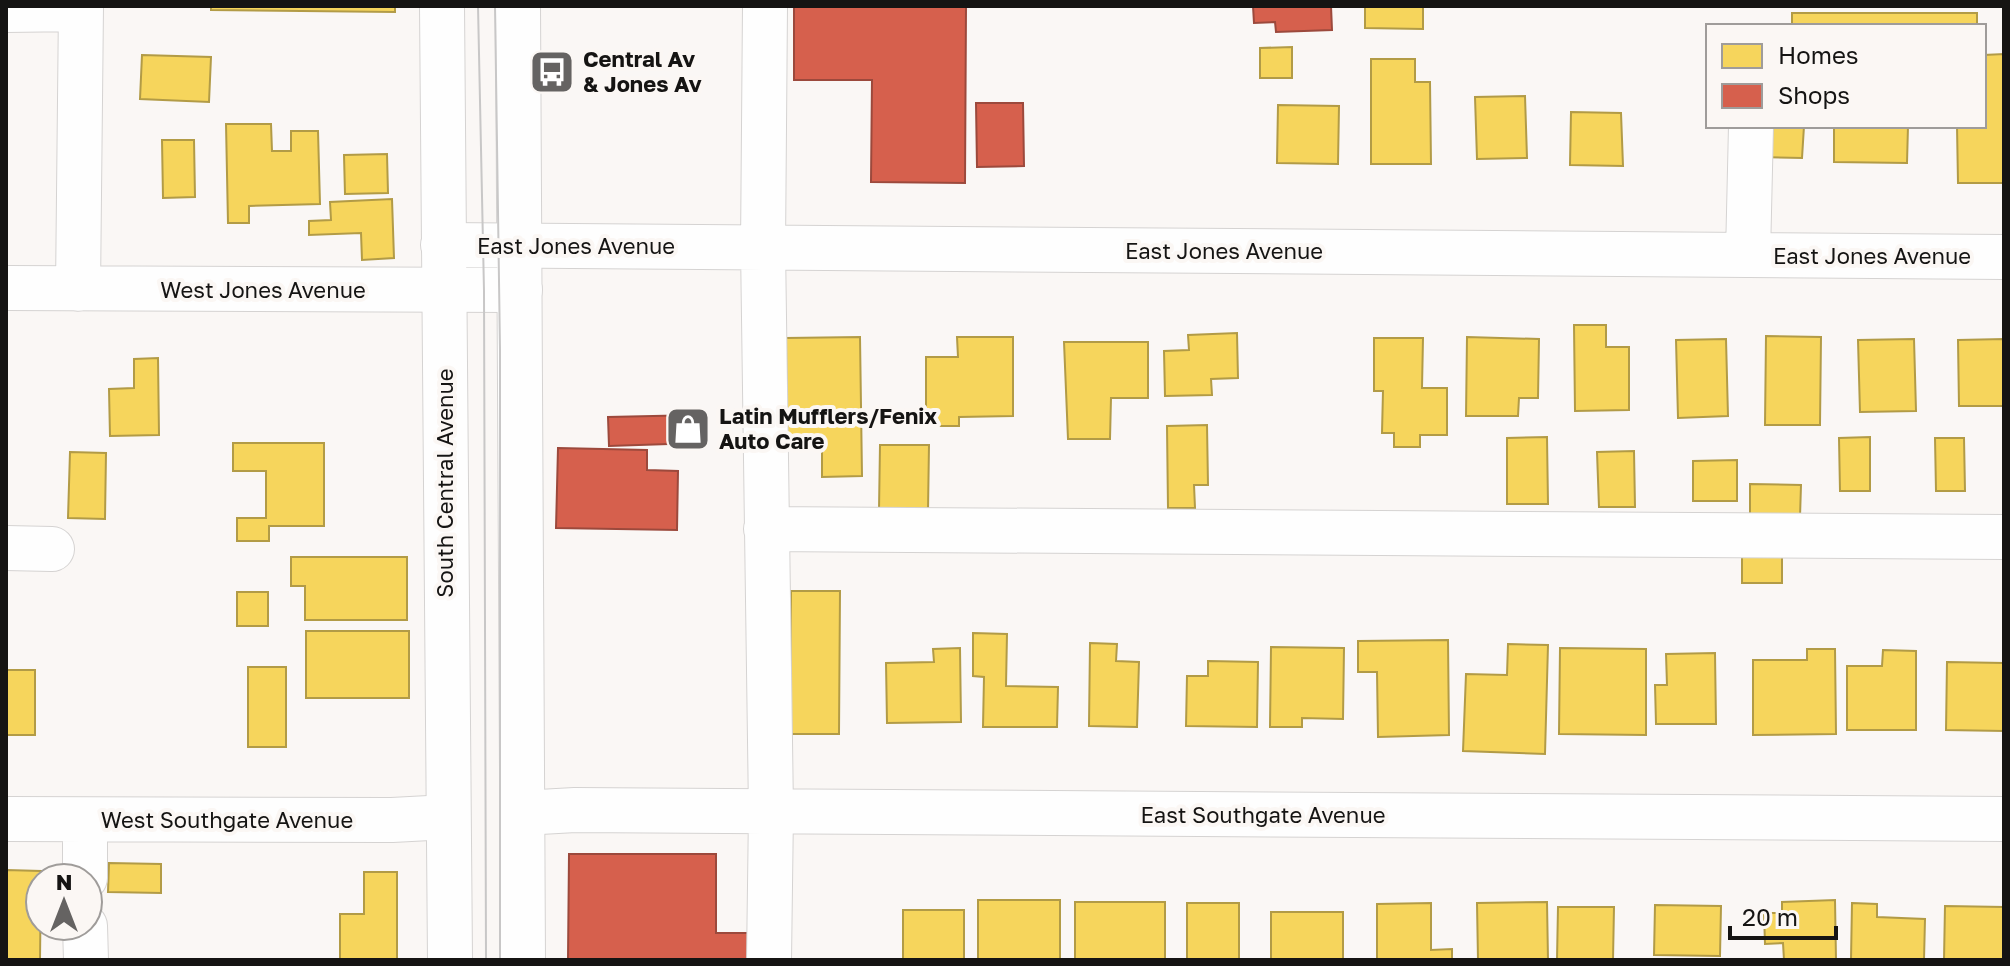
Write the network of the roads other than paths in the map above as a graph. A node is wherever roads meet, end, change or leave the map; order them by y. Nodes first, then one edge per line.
1 (442, 6) edge
2 (518, 6) edge
3 (765, 6) edge
4 (81, 7) edge
5 (6, 10) edge
6 (1751, 128) edge
7 (443, 245) junction
8 (520, 245) junction
9 (763, 247) junction
10 (1748, 255) junction
11 (2004, 257) edge
12 (6, 288) edge
13 (78, 289) junction
14 (520, 290) junction
15 (443, 292) junction
16 (766, 529) junction
17 (2004, 537) edge
18 (6, 548) edge
19 (52, 549) dead end
20 (771, 811) junction
21 (522, 813) junction
22 (448, 817) junction
23 (6, 819) edge
24 (2004, 819) edge
25 (85, 820) junction
26 (85, 862) edge
27 (450, 960) edge
28 (523, 960) edge
29 (769, 960) edge

1 - 7 street, South Central Avenue
2 - 8 street
3 - 9 street
4 - 5 street
4 - 13 street
6 - 10 street
7 - 8 street, East Jones Avenue
7 - 15 street, South Central Avenue
8 - 9 street, East Jones Avenue
8 - 14 street
9 - 10 street, East Jones Avenue
9 - 16 street
10 - 11 street, East Jones Avenue
12 - 13 street, West Jones Avenue
13 - 15 street, West Jones Avenue
14 - 15 street, West Jones Avenue
14 - 21 street
15 - 22 street, South Central Avenue
16 - 17 street
16 - 20 street
18 - 19 street
20 - 21 street, East Southgate Avenue
20 - 24 street, East Southgate Avenue
20 - 29 street
21 - 28 street
22 - 25 street, West Southgate Avenue
22 - 27 street, South Central Avenue
23 - 25 street, West Southgate Avenue
25 - 26 street

